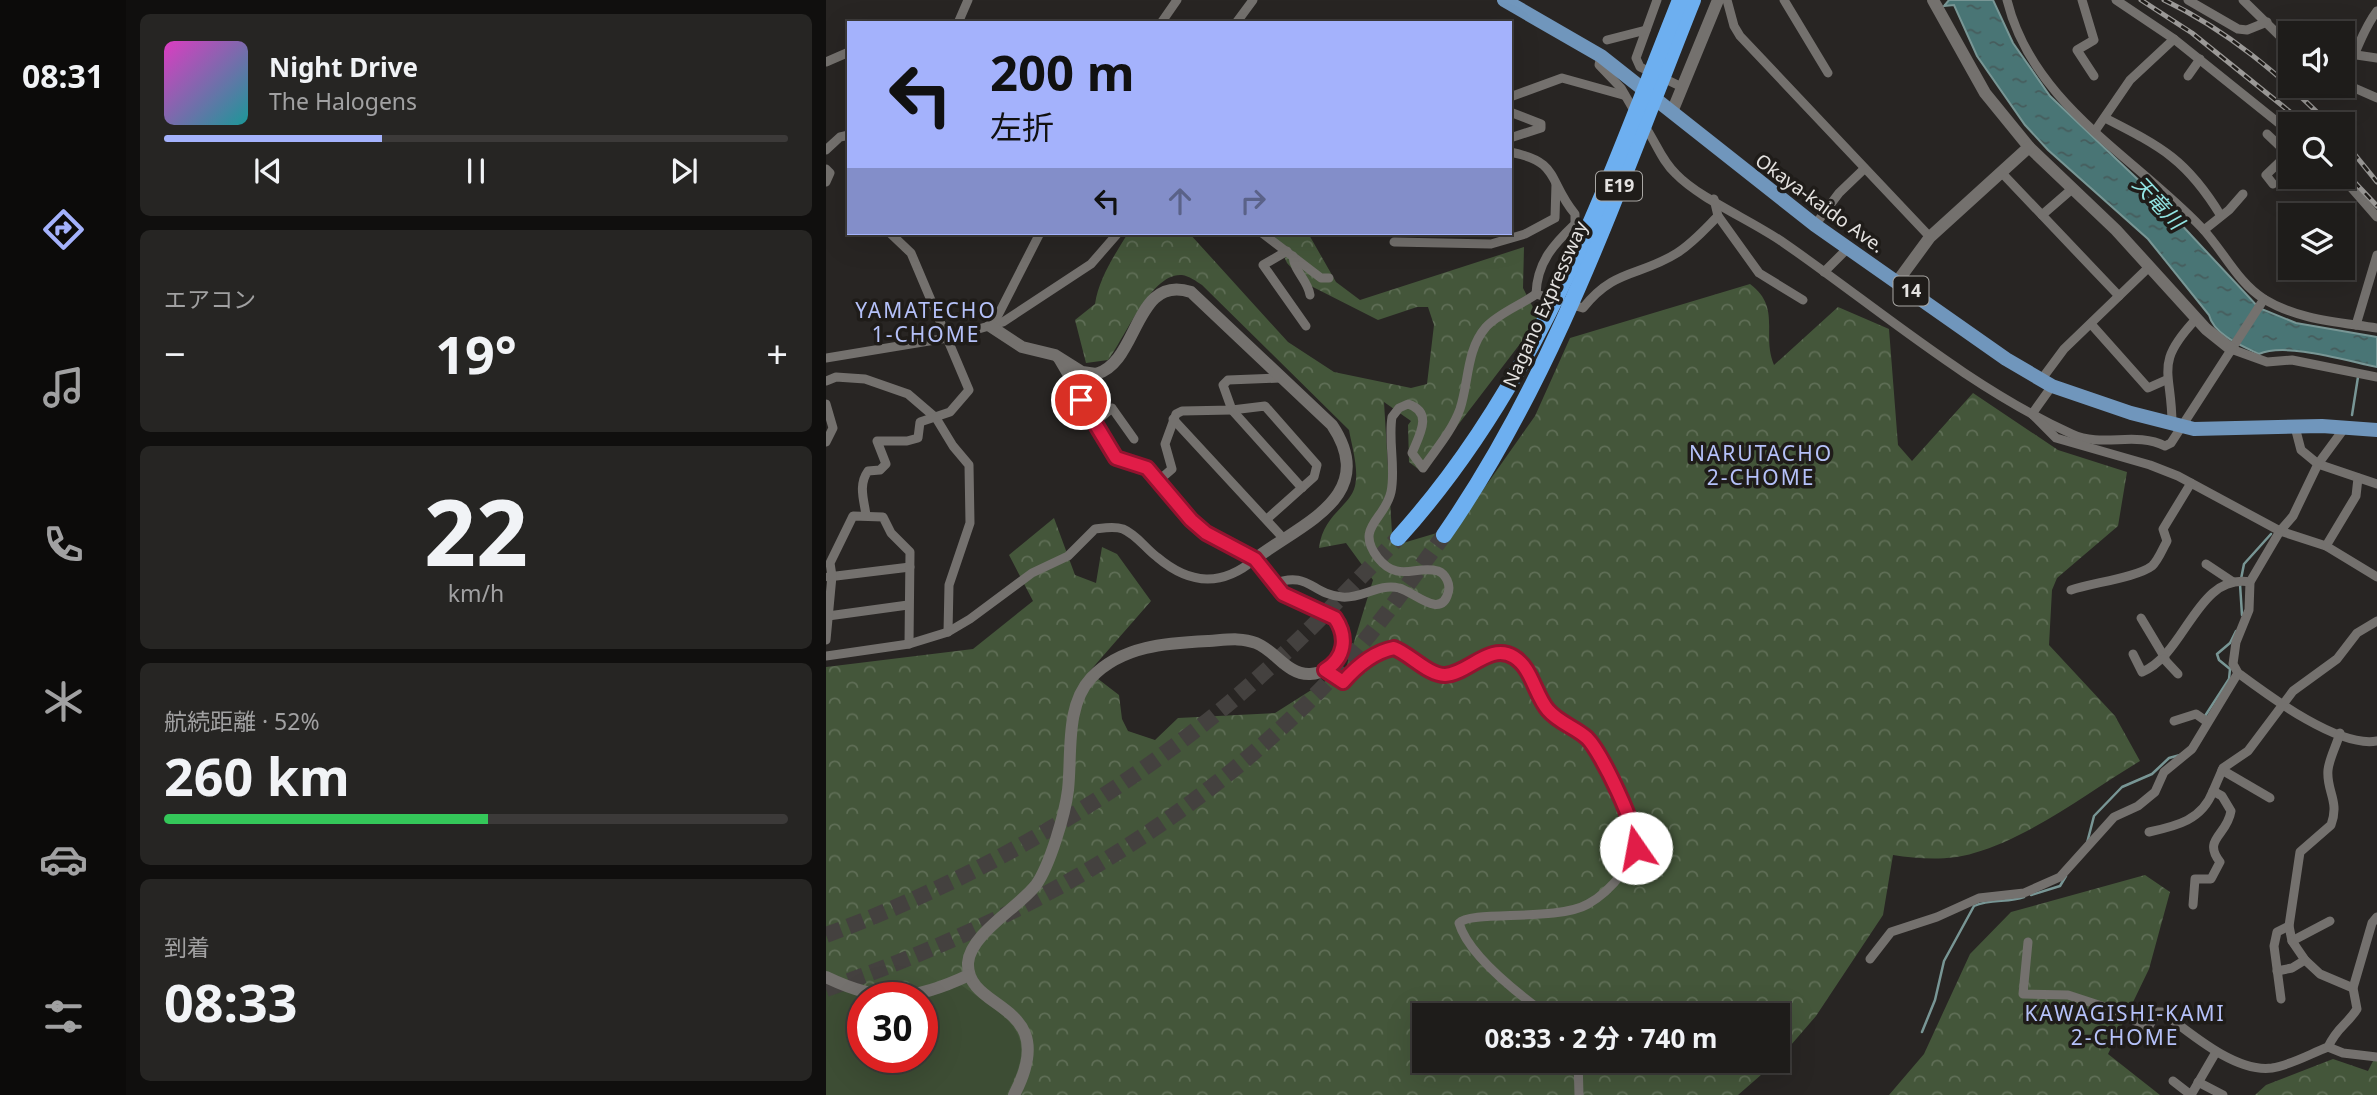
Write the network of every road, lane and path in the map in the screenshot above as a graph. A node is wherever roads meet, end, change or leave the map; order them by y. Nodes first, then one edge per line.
1 (968, 0) edge
2 (1177, 0) edge
3 (1253, 0) edge
4 (1657, 0) edge
5 (1680, 0) edge
6 (1693, 0) edge
7 (1718, 0) edge
8 (1727, 0) edge
9 (1784, 0) edge
10 (1933, 0) edge
11 (2082, 0) edge
12 (2116, 0) edge
13 (2188, 0) edge
14 (2243, 0) edge
15 (2009, 1) edge
16 (1512, 3) edge
17 (2377, 11) edge
18 (1711, 15) junction
19 (1731, 16) junction
20 (959, 21) edge
21 (1162, 21) edge
22 (1237, 21) edge
23 (2267, 22) junction
24 (1646, 30) junction
25 (2278, 33) edge
26 (2174, 39) junction
27 (1607, 40) dead end
28 (847, 53) edge
29 (1601, 56) junction
30 (2355, 57) joint
31 (2377, 58) edge
32 (2200, 59) junction
33 (826, 62) edge
34 (1828, 73) dead end
35 (2094, 76) dead end
36 (2188, 76) dead end
37 (1682, 87) junction
38 (2355, 88) edge
39 (1512, 95) edge
40 (1623, 95) junction
41 (2377, 98) edge
42 (1672, 112) junction
43 (1512, 114) edge
44 (2105, 118) junction
45 (2278, 122) edge
46 (2095, 131) junction
47 (2267, 134) dead end
48 (847, 135) edge
49 (1512, 137) edge
50 (2278, 143) edge
51 (2029, 147) junction
52 (826, 150) edge
53 (1512, 152) edge
54 (2278, 164) edge
55 (826, 169) edge
56 (1864, 169) junction
57 (2001, 172) junction
58 (826, 182) edge
59 (1556, 184) junction
60 (2273, 184) dead end
61 (2072, 189) junction
62 (2352, 189) edge
63 (2243, 194) dead end
64 (1714, 199) junction
65 (1718, 215) junction
66 (2042, 215) junction
67 (2221, 216) junction
68 (2377, 217) edge
69 (1815, 225) junction
70 (2204, 230) junction
71 (892, 235) edge
72 (1039, 235) edge
73 (1116, 235) edge
74 (1265, 235) edge
75 (1930, 237) junction
76 (1394, 242) dead end
77 (1848, 248) junction
78 (1290, 253) junction
79 (2377, 255) edge
80 (2148, 268) junction
81 (1824, 272) junction
82 (1329, 278) dead end
83 (1897, 282) junction
84 (1536, 294) junction
85 (1310, 295) dead end
86 (2119, 296) junction
87 (1802, 300) dead end
88 (2262, 301) junction
89 (2196, 319) junction
90 (2091, 324) junction
91 (992, 325) junction
92 (2356, 325) junction
93 (1306, 326) dead end
94 (2377, 328) edge
95 (947, 338) junction
96 (2233, 347) junction
97 (1055, 355) junction
98 (826, 358) edge
99 (1280, 377) junction
100 (2377, 377) edge
101 (2166, 380) junction
102 (826, 381) edge
103 (2046, 383) junction
104 (826, 404) edge
105 (1232, 410) junction
106 (2032, 414) junction
107 (936, 418) junction
108 (1173, 419) junction
109 (1094, 423) junction
110 (2177, 425) junction
111 (2346, 426) junction
112 (2295, 427) junction
113 (2377, 430) edge
114 (1134, 439) dead end
115 (826, 442) edge
116 (2318, 464) junction
117 (2358, 478) junction
118 (1158, 481) junction
119 (2191, 483) junction
120 (2377, 484) edge
121 (1301, 488) junction
122 (866, 515) junction
123 (1268, 519) junction
124 (2280, 531) junction
125 (1444, 535) tunnel mouth
126 (1398, 538) tunnel mouth
127 (1284, 539) junction
128 (2326, 546) junction
129 (1255, 559) junction
130 (2206, 564) dead end
131 (910, 567) junction
132 (2377, 576) edge
133 (829, 577) edge
134 (2234, 582) junction
135 (2250, 582) junction
136 (1272, 584) junction
137 (2071, 590) dead end
138 (908, 605) junction
139 (828, 616) junction
140 (2141, 618) dead end
141 (2377, 621) edge
142 (948, 632) junction
143 (826, 640) edge
144 (909, 644) junction
145 (2133, 654) dead end
146 (826, 656) edge
147 (2165, 659) junction
148 (1325, 670) junction
149 (2238, 673) junction
150 (2178, 674) dead end
151 (2282, 705) junction
152 (2174, 721) dead end
153 (2206, 721) junction
154 (2340, 733) junction
155 (2377, 741) edge
156 (2222, 770) junction
157 (2213, 791) junction
158 (2270, 798) dead end
159 (2149, 832) dead end
160 (2193, 905) dead end
161 (2377, 917) edge
162 (2330, 921) dead end
163 (2289, 926) junction
164 (2292, 941) junction
165 (2028, 942) dead end
166 (1870, 959) dead end
167 (2305, 960) junction
168 (2277, 971) junction
169 (969, 975) junction
170 (826, 977) edge
171 (2353, 988) junction
172 (2281, 999) dead end
173 (1533, 1003) edge
174 (2328, 1047) junction
175 (2216, 1052) junction
176 (2377, 1057) edge
177 (1578, 1073) edge
178 (2173, 1081) dead end
179 (2198, 1082) junction
180 (2219, 1094) edge
181 (1014, 1095) edge
182 (1579, 1095) edge

1 - 20 street
2 - 21 street
3 - 22 street
4 - 24 street
5 - 126 highway, Nagano Expressway / E19
6 - 125 highway, Nagano Expressway / E19
7 - 18 street
8 - 19 street
9 - 34 street
10 - 51 street
11 - 35 street
12 - 26 street
13 - 23 street
14 - 23 street
15 - 46 street
16 - 29 main road, Okaya-kaido Ave. / 14
17 - 30 street
18 - 19 street
18 - 37 street
19 - 56 street
23 - 25 street
24 - 27 street
24 - 37 street
26 - 32 street
26 - 44 street
28 - 33 street
29 - 40 street
29 - 42 main road, Okaya-kaido Ave. / 14
30 - 31 street
32 - 36 street
32 - 45 street
37 - 42 street
38 - 41 street
39 - 40 street
40 - 64 street
42 - 69 main road, Okaya-kaido Ave. / 14
43 - 49 street
44 - 46 street
44 - 67 street
46 - 70 street
47 - 50 street
48 - 52 street
51 - 57 street
51 - 61 street
53 - 59 street
54 - 60 street
55 - 58 street
56 - 69 street
56 - 75 street
57 - 66 street
57 - 75 street
59 - 76 street
59 - 84 street
61 - 66 street
61 - 80 street
62 - 68 street
63 - 67 street
64 - 65 street
64 - 81 street
65 - 84 street
65 - 87 street
66 - 86 street
67 - 70 street
69 - 77 main road, Okaya-kaido Ave. / 14
70 - 88 street
71 - 95 street
72 - 91 street
73 - 91 street
74 - 78 street
75 - 83 street
77 - 81 street
77 - 83 main road, Okaya-kaido Ave. / 14
78 - 82 street
78 - 85 street
78 - 93 street
79 - 92 street
80 - 86 street
80 - 89 street
81 - 106 street
83 - 103 main road, Okaya-kaido Ave. / 14
84 - 136 street
86 - 90 street
88 - 92 street
88 - 96 street
89 - 96 street
89 - 101 street
90 - 101 street
90 - 103 street
91 - 95 street
91 - 97 street
92 - 94 street
95 - 98 street
95 - 107 street
96 - 100 street
96 - 110 street
97 - 99 street
97 - 109 street
99 - 105 street
99 - 127 street
101 - 110 street
102 - 107 street
103 - 106 street
103 - 110 main road, Okaya-kaido Ave. / 14
104 - 115 street
105 - 108 street
105 - 121 street
105 - 121 street
106 - 110 street
106 - 119 street
107 - 122 street
107 - 142 street
108 - 118 street
108 - 123 street
109 - 114 street
109 - 118 street
110 - 112 main road, Okaya-kaido Ave. / 14
111 - 112 main road, Okaya-kaido Ave. / 14
111 - 113 main road, Okaya-kaido Ave. / 14
111 - 116 street
112 - 116 street
116 - 117 street
116 - 124 street
117 - 120 street
117 - 128 street
118 - 129 street
119 - 124 street
119 - 137 street
121 - 123 street
122 - 131 street
122 - 133 street
123 - 127 street
124 - 128 street
124 - 135 street
127 - 129 street
128 - 132 street
129 - 136 street
129 - 142 street
130 - 134 street
131 - 133 street
131 - 138 street
133 - 139 street
134 - 135 street
134 - 147 street
135 - 149 street
136 - 148 street
138 - 139 street
138 - 144 street
139 - 143 street
140 - 147 street
141 - 151 street
142 - 144 street
144 - 146 street
145 - 147 street
147 - 150 street
148 - 169 street
148 - 173 street
149 - 151 street
149 - 153 street
151 - 154 street
151 - 156 street
152 - 153 street
153 - 166 street
154 - 155 street
154 - 163 street
156 - 157 street
156 - 158 street
157 - 159 street
157 - 160 street
161 - 171 street
162 - 164 street
163 - 164 street
163 - 168 street
164 - 167 street
165 - 175 street
167 - 168 street
167 - 171 street
168 - 172 street
169 - 170 street
169 - 181 street
171 - 174 street
174 - 175 street
174 - 176 street
175 - 179 street
177 - 182 street
178 - 179 street
179 - 180 street

